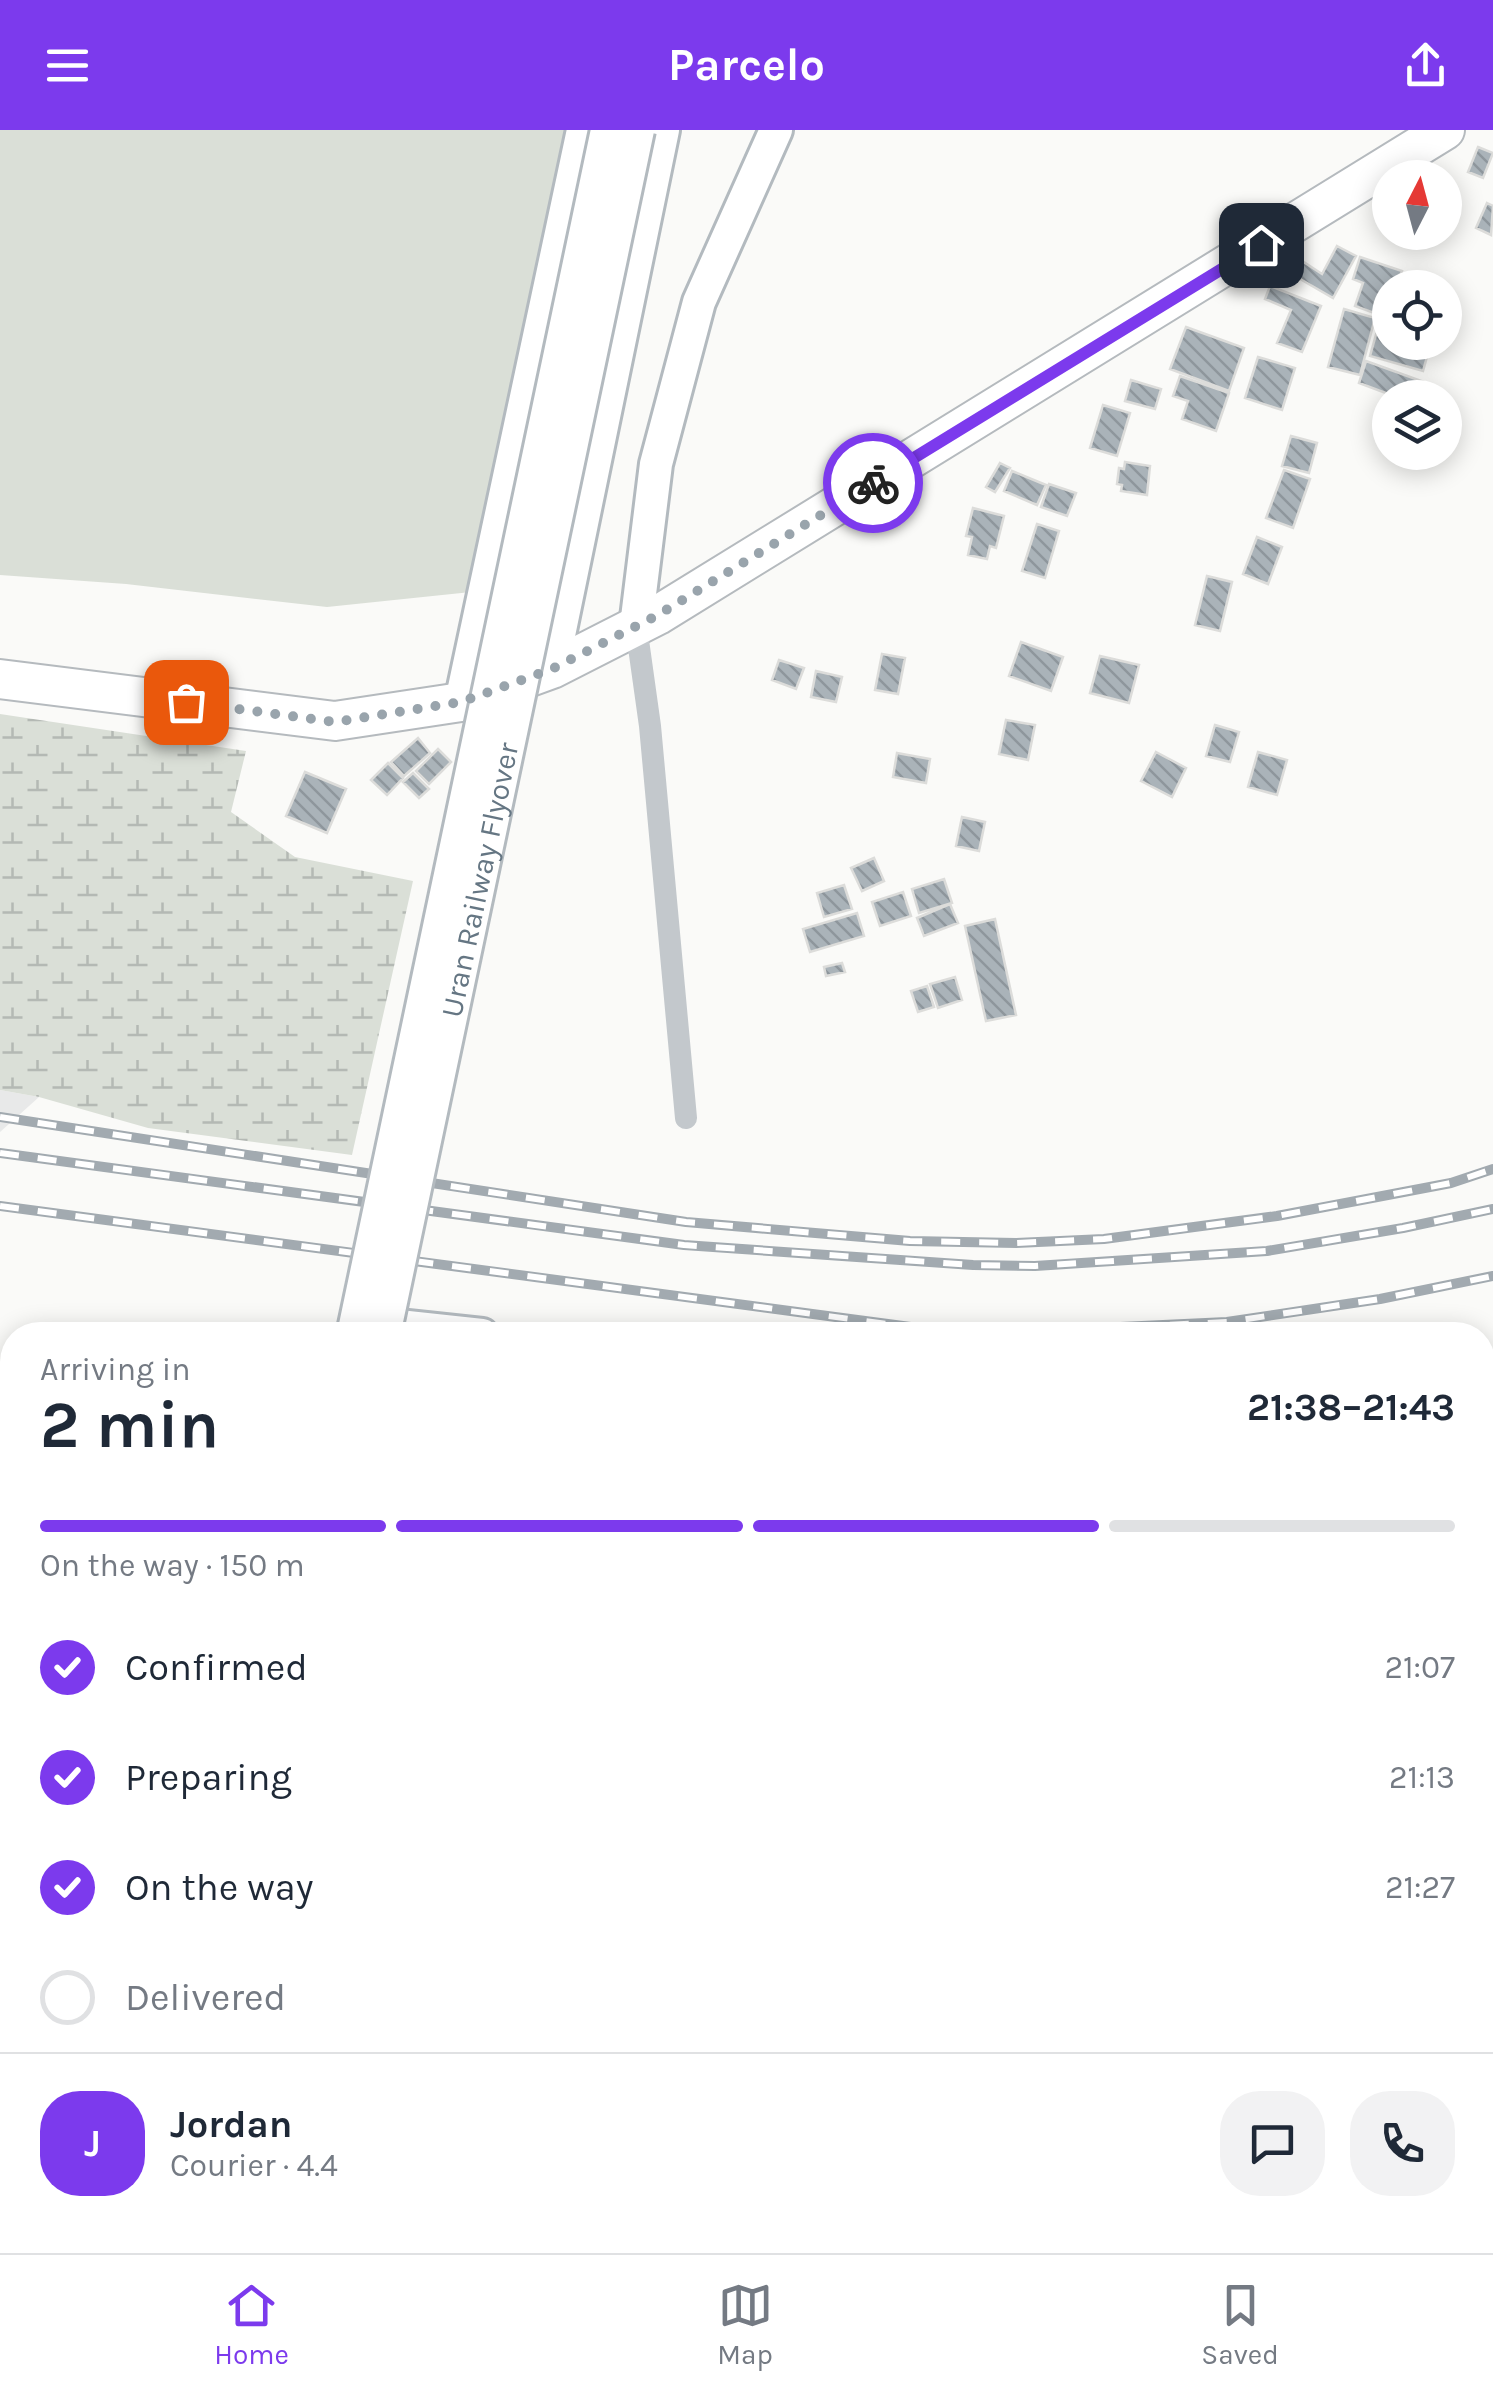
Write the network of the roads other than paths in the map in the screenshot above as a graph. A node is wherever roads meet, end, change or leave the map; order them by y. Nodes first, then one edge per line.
1 (583, 130) edge
2 (607, 130) edge
3 (638, 130) edge
4 (664, 130) edge
5 (776, 130) edge
6 (1445, 130) edge
7 (636, 626) junction
8 (552, 669) junction
9 (0, 679) edge
10 (461, 702) junction
11 (686, 1118) dead end
12 (356, 1322) edge
13 (387, 1322) edge

1 - 10 main road
2 - 12 main road, Uran Railway Flyover, bridge
3 - 13 main road, Uran Railway Flyover, bridge
4 - 8 main road
5 - 7 main road
6 - 7 main road
7 - 8 main road
7 - 11 street
8 - 10 main road
9 - 10 main road

